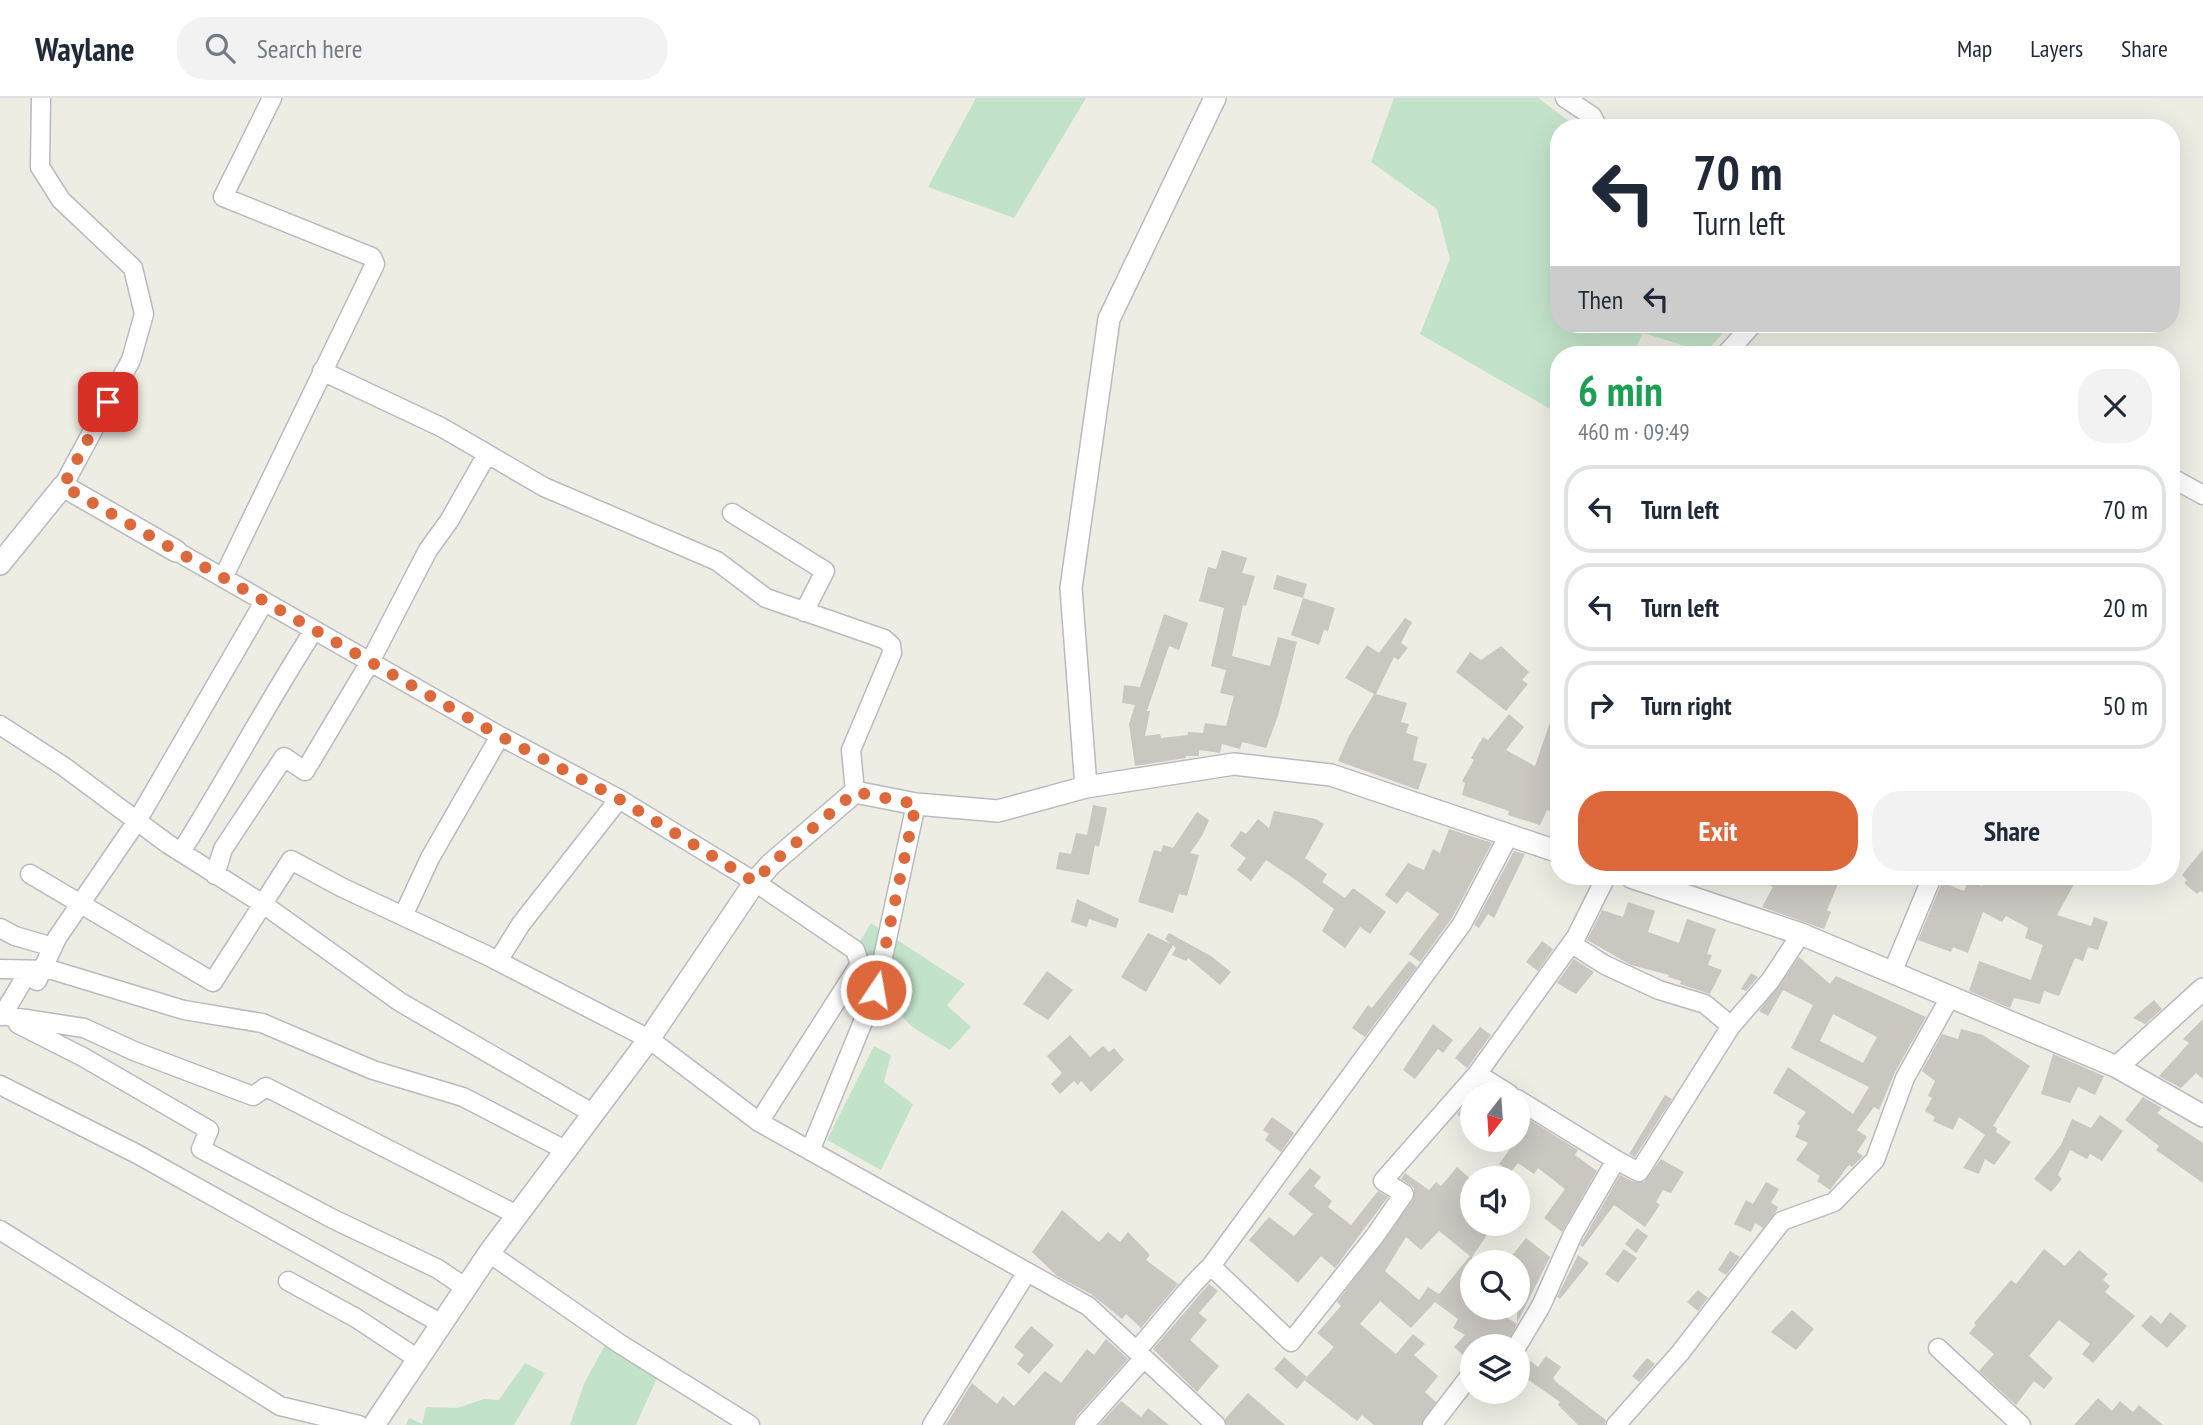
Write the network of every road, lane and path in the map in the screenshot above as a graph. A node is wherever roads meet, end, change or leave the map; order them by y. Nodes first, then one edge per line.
1 (41, 98) edge
2 (272, 98) edge
3 (1215, 98) edge
4 (1565, 98) edge
5 (1594, 119) edge
6 (1746, 333) edge
7 (1733, 346) edge
8 (322, 371) junction
9 (486, 456) junction
10 (2180, 482) edge
11 (63, 486) junction
12 (2203, 495) edge
13 (732, 513) dead end
14 (176, 551) joint
15 (0, 564) edge
16 (223, 578) junction
17 (264, 602) junction
18 (804, 612) junction
19 (314, 630) junction
20 (370, 662) junction
21 (0, 725) edge
22 (500, 736) junction
23 (1086, 787) junction
24 (855, 792) junction
25 (619, 799) junction
26 (916, 804) junction
27 (137, 821) junction
28 (1509, 835) junction
29 (1550, 849) edge
30 (181, 852) junction
31 (30, 874) dead end
32 (215, 875) junction
33 (755, 882) junction
34 (1602, 885) edge
35 (1655, 885) edge
36 (1929, 885) edge
37 (263, 904) junction
38 (78, 905) junction
39 (403, 916) junction
40 (0, 928) edge
41 (1801, 934) junction
42 (1572, 944) junction
43 (53, 947) junction
44 (498, 961) junction
45 (0, 969) edge
46 (43, 970) junction
47 (1892, 973) junction
48 (2203, 989) edge
49 (1950, 997) junction
50 (1, 1017) edge
51 (1731, 1026) junction
52 (649, 1039) junction
53 (2118, 1067) junction
54 (1477, 1074) junction
55 (1490, 1082) edge
56 (0, 1085) edge
57 (1530, 1107) edge
58 (594, 1114) junction
59 (2203, 1116) edge
60 (759, 1122) junction
61 (567, 1151) junction
62 (810, 1151) junction
63 (1616, 1160) junction
64 (517, 1215) junction
65 (0, 1230) edge
66 (489, 1253) junction
67 (1212, 1266) junction
68 (1027, 1272) junction
69 (288, 1281) dead end
70 (466, 1288) junction
71 (442, 1324) junction
72 (1524, 1334) edge
73 (1938, 1348) dead end
74 (1140, 1354) junction
75 (418, 1359) junction
76 (1460, 1389) edge
77 (359, 1425) edge
78 (373, 1425) edge
79 (750, 1425) edge
80 (932, 1425) edge
81 (1084, 1425) edge
82 (1216, 1425) edge
83 (1432, 1425) edge
84 (1616, 1425) edge
85 (2021, 1425) edge

1 - 11 street
2 - 8 street
3 - 23 street
4 - 5 street
6 - 7 street
8 - 9 street
8 - 16 street
9 - 18 street
9 - 20 street
10 - 12 street
11 - 14 street
11 - 15 street
13 - 18 street
14 - 16 street
16 - 17 street
17 - 19 street
17 - 27 street
18 - 24 street
19 - 20 street
19 - 30 street
20 - 22 street
20 - 32 street
21 - 27 street
22 - 25 street
22 - 39 street
23 - 26 street
23 - 28 street
24 - 26 street
24 - 33 street
25 - 33 street
25 - 44 street
26 - 62 street
27 - 30 street
27 - 38 street
28 - 29 street
28 - 67 street
30 - 32 street
31 - 38 street
32 - 37 street
33 - 52 street
33 - 60 street
34 - 42 street
35 - 41 street
36 - 47 street
37 - 38 street
37 - 39 street
37 - 58 street
38 - 43 street
39 - 44 street
40 - 43 street
41 - 47 street
41 - 51 street
42 - 51 street
42 - 54 street
43 - 46 street
44 - 52 street
45 - 46 street
46 - 50 street
46 - 61 street
47 - 49 street
48 - 53 street
49 - 53 street
49 - 84 street
50 - 64 street
50 - 70 street
51 - 63 street
52 - 58 street
52 - 60 street
53 - 59 street
54 - 55 street
54 - 67 street
56 - 71 street
57 - 63 street
58 - 61 street
60 - 62 street
61 - 64 street
62 - 68 street
63 - 72 street
64 - 66 street
65 - 77 street
66 - 70 street
66 - 79 street
67 - 74 street
68 - 74 street
68 - 80 street
69 - 75 street
70 - 71 street
71 - 75 street
73 - 85 street
74 - 81 street
74 - 82 street
75 - 78 street
76 - 83 street

